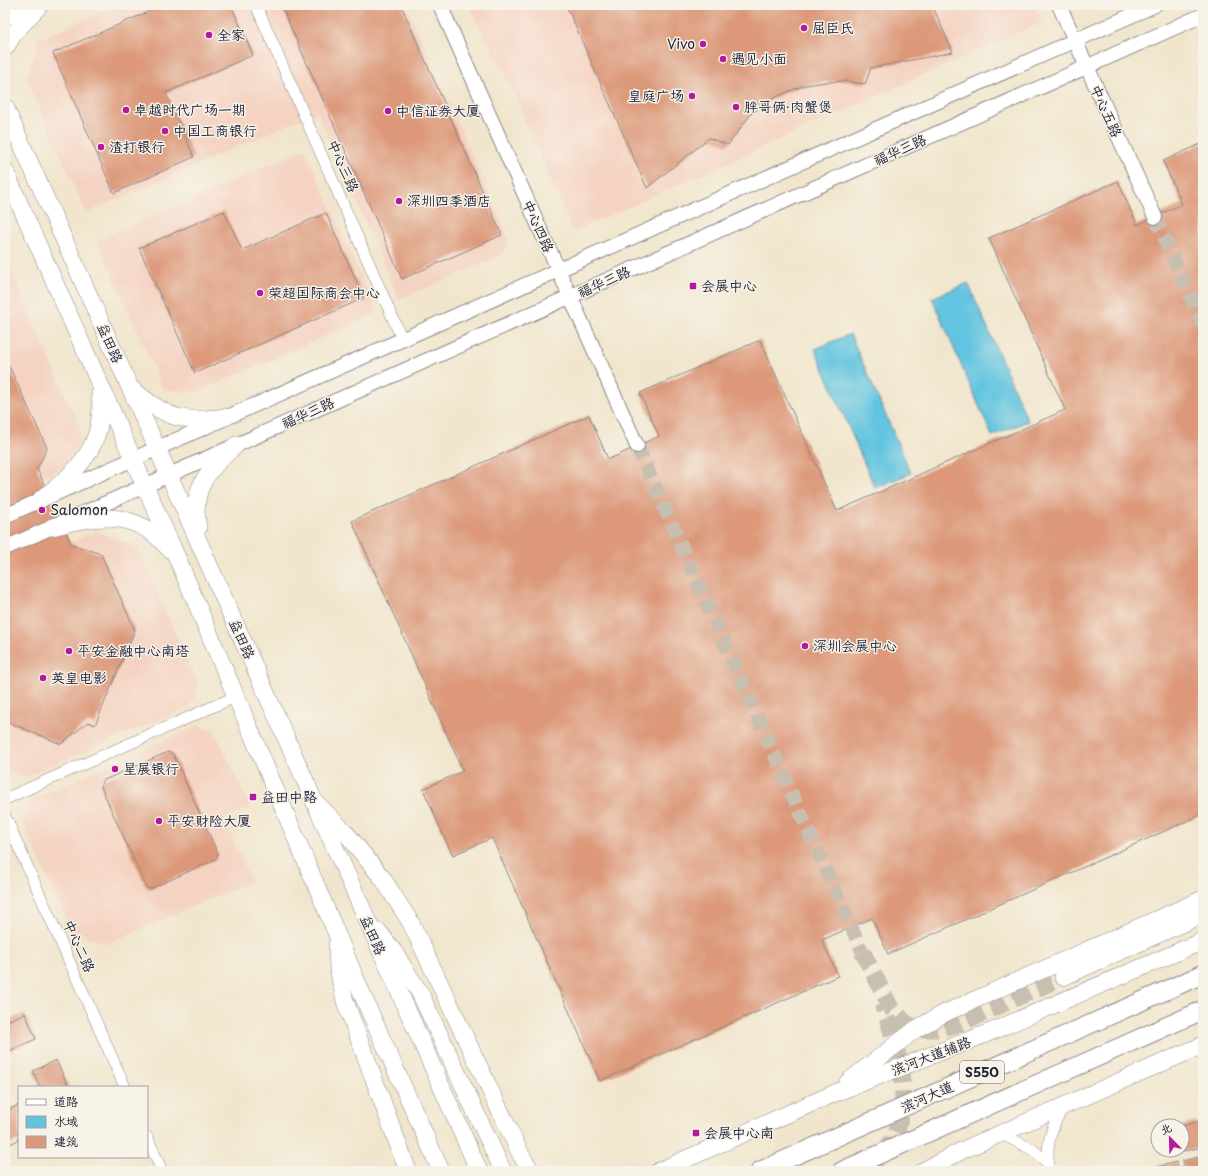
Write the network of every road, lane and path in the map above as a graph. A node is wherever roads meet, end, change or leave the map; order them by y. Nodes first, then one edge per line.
1 (34, 5) edge
2 (40, 5) edge
3 (256, 5) edge
4 (440, 5) edge
5 (1059, 5) edge
6 (1155, 5) edge
7 (1203, 16) edge
8 (5, 18) edge
9 (1075, 41) junction
10 (5, 48) edge
11 (1087, 67) junction
12 (5, 106) edge
13 (5, 171) edge
14 (1155, 216) tunnel mouth
15 (558, 270) junction
16 (570, 296) junction
17 (402, 339) junction
18 (99, 382) junction
19 (130, 387) junction
20 (226, 417) junction
21 (236, 445) junction
22 (637, 446) tunnel mouth
23 (157, 448) junction
24 (133, 459) junction
25 (169, 475) junction
26 (145, 486) junction
27 (41, 499) junction
28 (5, 516) edge
29 (52, 527) junction
30 (5, 548) edge
31 (203, 552) junction
32 (178, 560) junction
33 (237, 696) junction
34 (5, 799) edge
35 (312, 800) junction
36 (5, 816) edge
37 (1203, 898) edge
38 (362, 911) junction
39 (1203, 914) edge
40 (338, 935) junction
41 (1203, 941) edge
42 (1203, 974) edge
43 (1062, 977) tunnel mouth
44 (1203, 1010) edge
45 (1203, 1045) edge
46 (125, 1086) edge
47 (834, 1093) junction
48 (1064, 1106) junction
49 (1000, 1133) junction
50 (148, 1139) edge
51 (1049, 1167) edge
52 (162, 1171) edge
53 (408, 1171) edge
54 (441, 1171) edge
55 (479, 1171) edge
56 (503, 1171) edge
57 (531, 1171) edge
58 (659, 1171) edge
59 (760, 1171) edge
60 (842, 1171) edge
61 (923, 1171) edge

1 - 8 main road
2 - 10 main road
3 - 17 street, 中心三路
4 - 15 street, 中心四路
5 - 9 street, 中心五路
6 - 9 street, 福华三路
7 - 11 street, 福华三路
9 - 11 street, 中心五路
9 - 15 street, 福华三路
11 - 14 street, 中心五路
11 - 16 street, 福华三路
12 - 19 main road, 益田路
13 - 18 main road, 益田路
15 - 16 street, 中心四路
15 - 17 street, 福华三路
16 - 21 street, 福华三路
16 - 22 street, 中心四路
17 - 20 street, 福华三路
18 - 24 main road, 益田路
18 - 27 main road
19 - 20 main road
19 - 23 main road, 益田路
20 - 23 street, 福华三路
21 - 25 street, 福华三路
21 - 31 main road
23 - 24 street, 福华三路
23 - 25 main road, 益田路
24 - 26 main road, 益田路
24 - 27 street, 福华三路
25 - 26 street, 福华三路
25 - 31 main road, 益田路
26 - 29 street, 福华三路
26 - 32 main road, 益田路
27 - 28 street, 福华三路
29 - 30 street, 福华三路
29 - 32 main road
31 - 35 main road, 益田路
32 - 33 main road, 益田路
33 - 34 street
33 - 40 main road, 益田路
35 - 38 main road, 益田路
35 - 57 main road
36 - 46 street, 中心二路
37 - 47 main road
38 - 55 main road, 益田路
38 - 56 main road
39 - 43 main road
40 - 53 main road
40 - 54 main road, 益田路
41 - 47 main road, 滨河大道辅路
42 - 59 highway, 滨河大道 / S550
44 - 60 highway, S550
45 - 48 main road
47 - 58 main road, 滨河大道辅路
48 - 49 main road
48 - 51 street
49 - 51 street
49 - 61 main road
50 - 52 street

